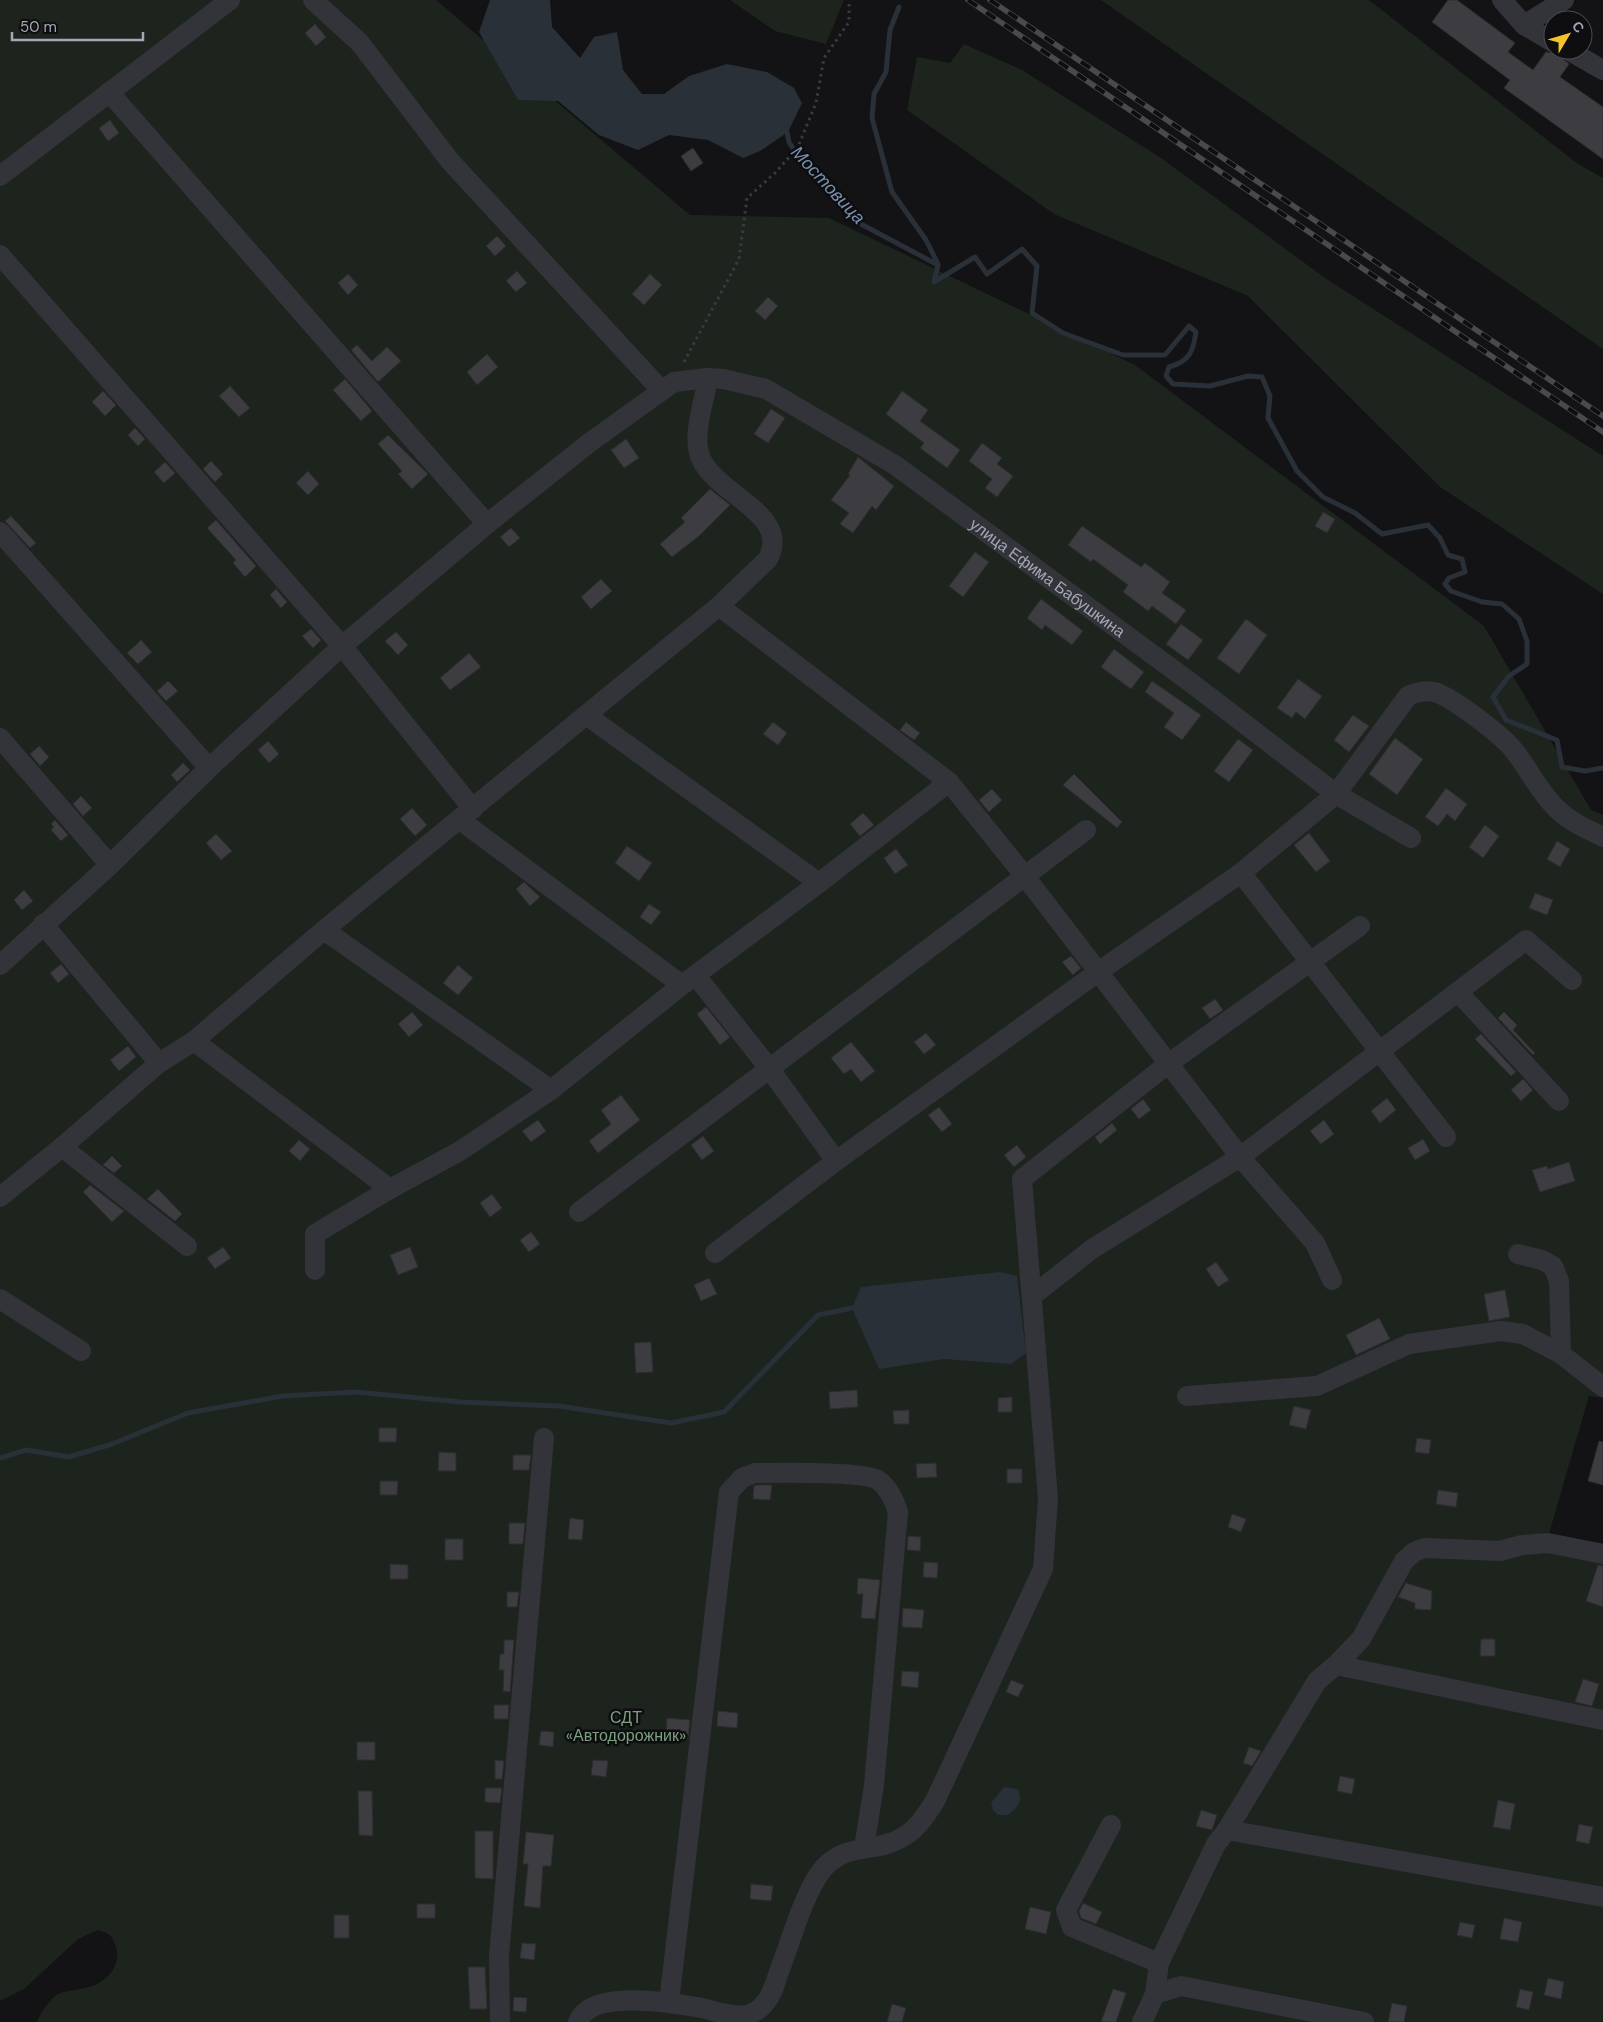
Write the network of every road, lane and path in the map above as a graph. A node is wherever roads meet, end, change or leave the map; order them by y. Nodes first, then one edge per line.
1 (230, 0) edge
2 (313, 0) edge
3 (850, 0) edge
4 (1502, 0) edge
5 (1564, 0) edge
6 (1524, 25) junction
7 (1543, 36) edge
8 (1586, 60) edge
9 (1603, 70) edge
10 (109, 92) junction
11 (0, 176) edge
12 (0, 255) edge
13 (708, 378) junction
14 (668, 386) junction
15 (487, 524) junction
16 (0, 532) edge
17 (719, 606) junction
18 (342, 646) junction
19 (586, 714) junction
20 (0, 738) edge
21 (209, 768) junction
22 (948, 782) junction
23 (1336, 794) junction
24 (467, 814) junction
25 (1086, 830) dead end
26 (1603, 836) edge
27 (1411, 838) dead end
28 (110, 865) junction
29 (1241, 873) junction
30 (1024, 875) junction
31 (819, 883) junction
32 (44, 924) junction
33 (1360, 926) dead end
34 (324, 930) junction
35 (1309, 962) junction
36 (0, 965) edge
37 (1098, 972) junction
38 (689, 980) junction
39 (1572, 980) dead end
40 (1458, 992) junction
41 (194, 1041) junction
42 (1379, 1050) junction
43 (159, 1064) junction
44 (1168, 1064) junction
45 (768, 1068) junction
46 (551, 1090) junction
47 (1559, 1101) dead end
48 (1446, 1137) dead end
49 (62, 1147) junction
50 (1240, 1157) junction
51 (836, 1161) junction
52 (390, 1189) junction
53 (1, 1193) edge
54 (579, 1212) dead end
55 (186, 1246) dead end
56 (715, 1253) dead end
57 (1518, 1254) dead end
58 (315, 1270) dead end
59 (1332, 1280) dead end
60 (1032, 1296) junction
61 (0, 1299) edge
62 (81, 1351) dead end
63 (1561, 1354) junction
64 (1603, 1387) edge
65 (1186, 1396) dead end
66 (544, 1438) dead end
67 (1603, 1554) edge
68 (1336, 1665) junction
69 (1603, 1720) edge
70 (1111, 1825) dead end
71 (1227, 1830) junction
72 (864, 1848) junction
73 (1603, 1897) edge
74 (1159, 1963) junction
75 (1155, 1994) junction
76 (669, 2002) junction
77 (500, 2022) edge
78 (578, 2022) edge
79 (1142, 2022) edge
80 (1364, 2022) edge

1 - 10 street
2 - 14 street
3 - 14 path
4 - 6 street
5 - 6 street
6 - 7 street
8 - 9 street
10 - 11 street
10 - 15 street
12 - 18 street
13 - 14 street, улица Ефима Бабушкина
13 - 17 street
13 - 23 street, улица Ефима Бабушкина
14 - 15 street
15 - 18 street
16 - 21 street
17 - 19 street
17 - 22 street
18 - 21 street
18 - 24 street
19 - 24 street
19 - 31 street
20 - 28 street
21 - 28 street
22 - 30 street
22 - 31 street
23 - 26 street
23 - 27 street, улица Ефима Бабушкина
23 - 29 street
24 - 34 street
24 - 38 street
25 - 30 street
28 - 32 street
29 - 35 street
29 - 37 street
30 - 37 street
30 - 45 street
31 - 38 street
32 - 36 street
32 - 43 street
33 - 35 street
34 - 41 street
34 - 46 street
35 - 42 street
35 - 44 street
37 - 44 street
37 - 51 street
38 - 45 street
38 - 46 street
39 - 40 street
40 - 42 street
40 - 47 street
41 - 43 street
41 - 52 street
42 - 48 street
42 - 50 street
43 - 49 street
44 - 50 street
44 - 60 street
45 - 51 street
45 - 54 street
46 - 52 street
49 - 53 street
49 - 55 street
50 - 59 street
50 - 60 street
51 - 56 street
52 - 58 street
57 - 63 street
60 - 72 street
61 - 62 street
63 - 64 street
63 - 65 street
66 - 77 street
67 - 68 street
68 - 69 street
68 - 71 street
70 - 74 street
71 - 73 street
71 - 74 street
72 - 76 street
72 - 76 street
74 - 75 street
75 - 79 street
75 - 80 street
76 - 78 street

